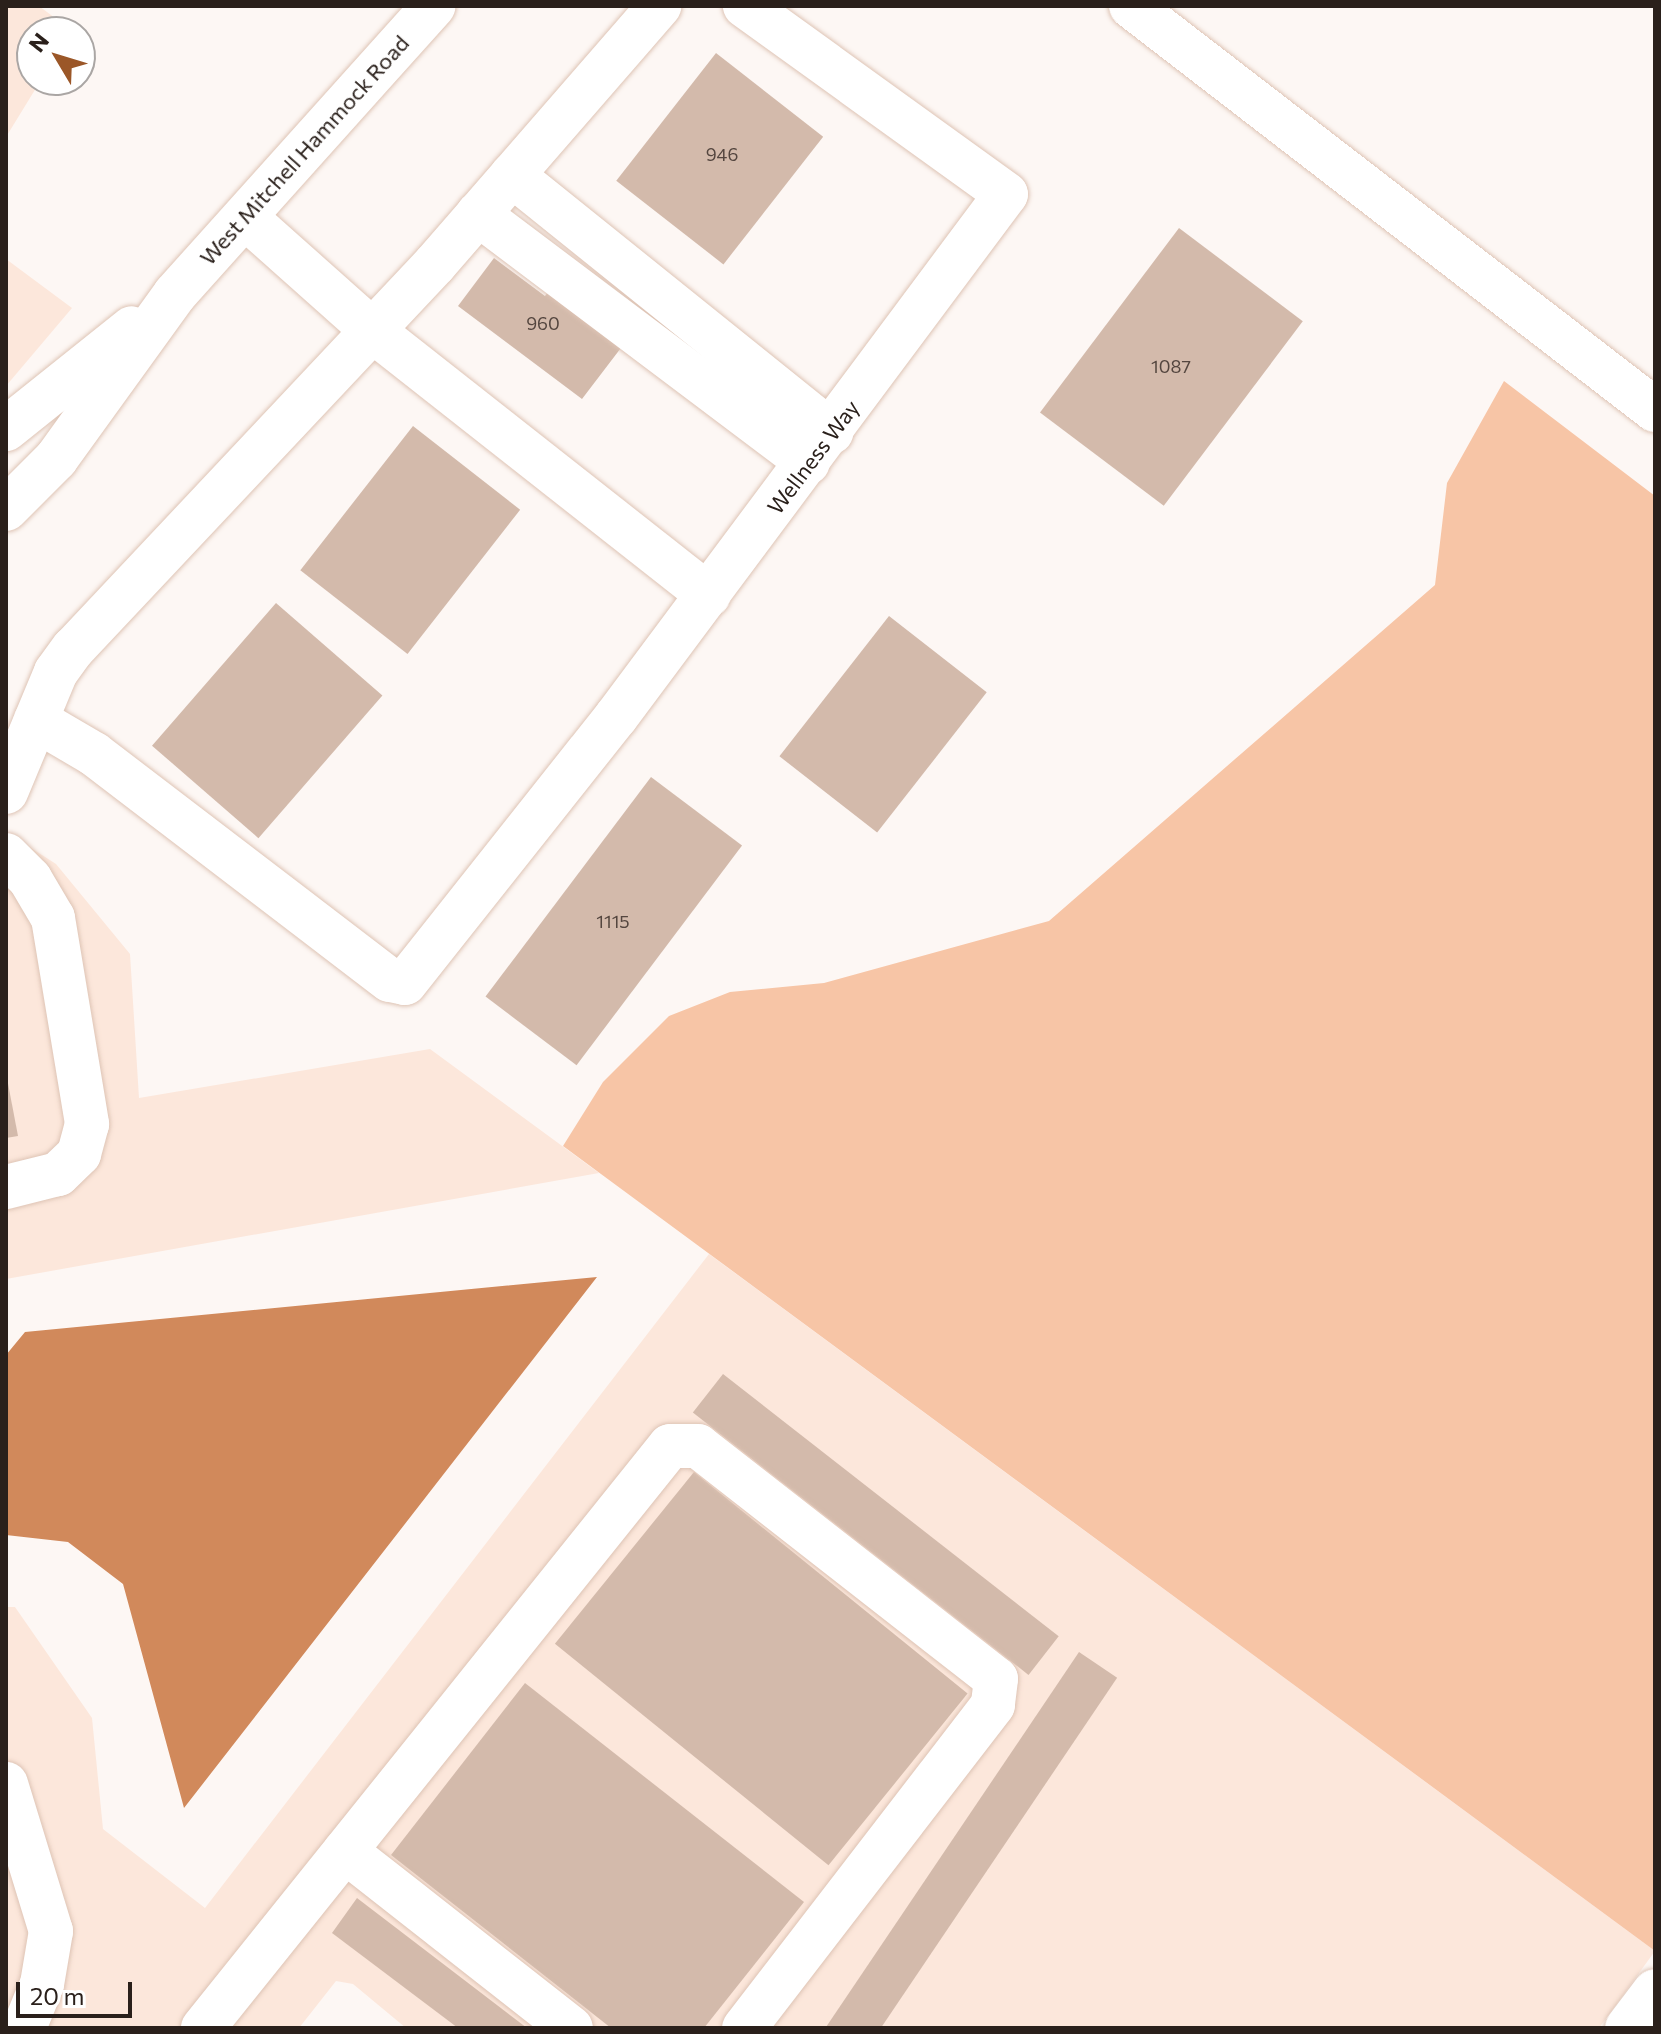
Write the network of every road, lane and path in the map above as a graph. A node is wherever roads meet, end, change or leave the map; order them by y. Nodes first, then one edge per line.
1 (433, 6) edge
2 (659, 6) edge
3 (745, 6) edge
4 (1131, 6) edge
5 (512, 175) junction
6 (478, 214) junction
7 (245, 217) junction
8 (175, 294) junction
9 (373, 331) junction
10 (1655, 410) edge
11 (7, 425) edge
12 (820, 448) junction
13 (6, 509) edge
14 (708, 595) junction
15 (36, 720) junction
16 (6, 792) edge
17 (6, 855) edge
18 (6, 1187) edge
19 (6, 1784) edge
20 (345, 1851) junction
21 (1655, 1991) edge
22 (24, 2028) edge
23 (203, 2028) edge
24 (571, 2028) edge
25 (744, 2028) edge
26 (1627, 2028) edge

1 - 7 main road, West Mitchell Hammock Road
2 - 5 main road
3 - 12 main road, Wellness Way
4 - 10 main road
5 - 6 main road
5 - 12 main road
6 - 9 main road
6 - 12 main road
7 - 8 main road, West Mitchell Hammock Road
7 - 9 main road
8 - 11 main road, West Mitchell Hammock Road
8 - 13 main road, West Mitchell Hammock Road
9 - 14 main road
9 - 15 main road
12 - 14 main road, Wellness Way
14 - 15 main road, Wellness Way
15 - 16 main road
17 - 18 main road
19 - 22 main road
20 - 23 main road
20 - 24 main road
20 - 25 main road
21 - 26 main road

